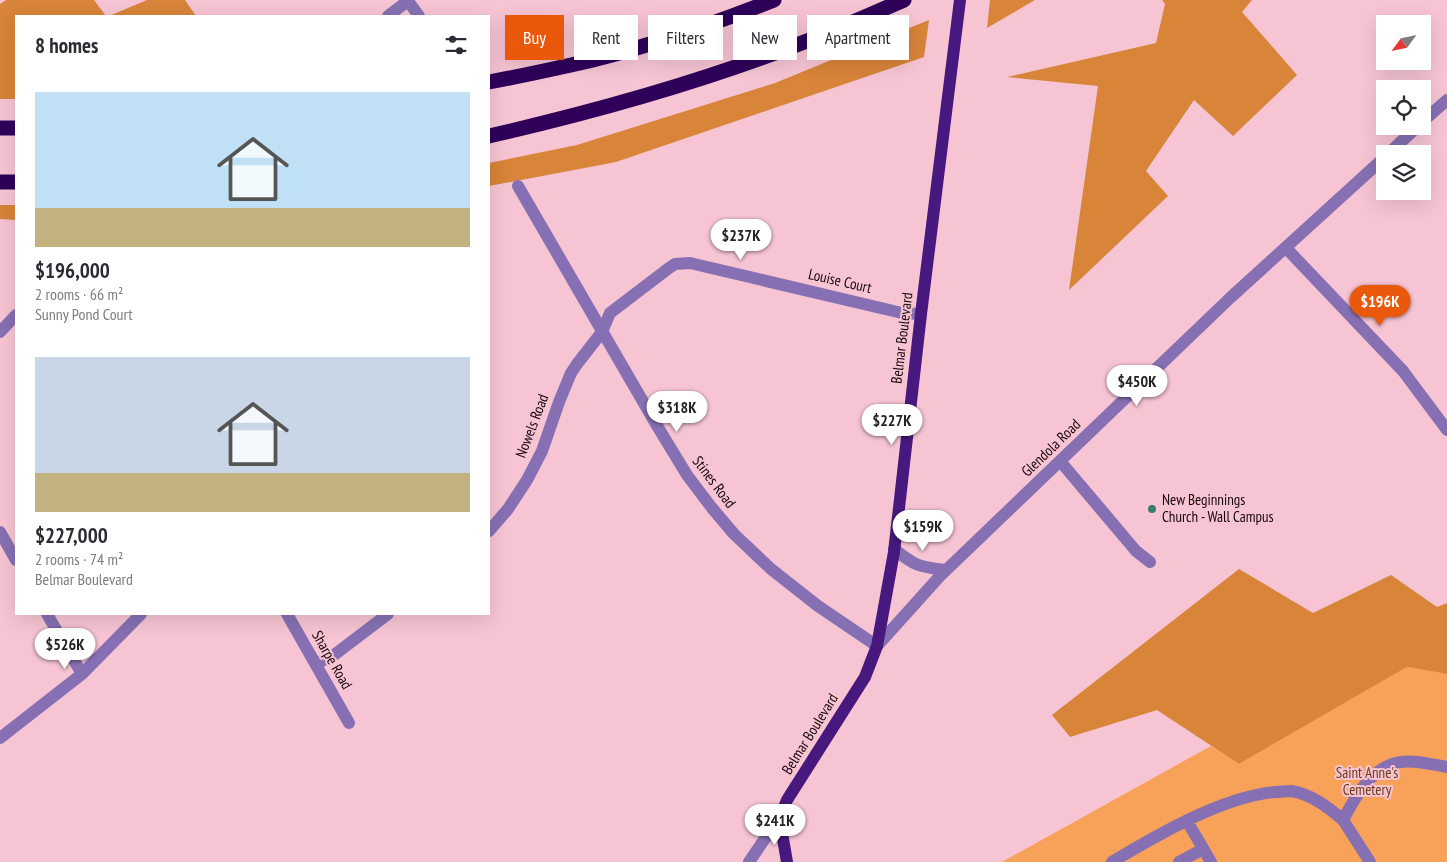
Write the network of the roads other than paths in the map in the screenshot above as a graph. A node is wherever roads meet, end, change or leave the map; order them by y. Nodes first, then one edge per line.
1 (774, 0) edge
2 (904, 0) edge
3 (409, 1) edge
4 (960, 1) edge
5 (389, 15) edge
6 (418, 15) edge
7 (490, 82) edge
8 (1447, 100) edge
9 (1431, 114) edge
10 (0, 128) edge
11 (15, 128) edge
12 (1408, 135) edge
13 (490, 136) edge
14 (1398, 145) edge
15 (1376, 164) edge
16 (0, 182) edge
17 (15, 182) edge
18 (518, 186) dead end
19 (1286, 248) junction
20 (921, 314) junction
21 (15, 316) edge
22 (0, 332) edge
23 (602, 332) junction
24 (1447, 430) edge
25 (1060, 461) junction
26 (490, 530) edge
27 (0, 532) edge
28 (894, 549) junction
29 (15, 558) edge
30 (1150, 562) dead end
31 (946, 570) junction
32 (48, 615) edge
33 (140, 615) edge
34 (288, 615) edge
35 (387, 615) edge
36 (877, 646) junction
37 (316, 664) junction
38 (82, 674) junction
39 (349, 723) dead end
40 (0, 738) edge
41 (1447, 767) edge
42 (781, 814) junction
43 (1343, 820) junction
44 (1187, 821) junction
45 (1203, 849) junction
46 (749, 862) edge
47 (787, 862) edge
48 (1112, 862) edge
49 (1179, 862) edge
50 (1211, 862) edge
51 (1370, 862) edge

1 - 7 highway
2 - 13 highway
3 - 5 street
3 - 6 street
4 - 20 main road, Belmar Boulevard
8 - 9 street
10 - 11 highway
12 - 14 street
15 - 19 street, Glendola Road
16 - 17 highway
18 - 23 street, Stines Road
19 - 24 street
19 - 25 street, Glendola Road
20 - 23 street, Louise Court
20 - 28 main road, Belmar Boulevard
21 - 22 street
23 - 26 street, Nowels Road
23 - 36 street, Stines Road
25 - 30 street
25 - 31 street, Glendola Road
27 - 29 street
28 - 31 street
28 - 36 main road, Belmar Boulevard
31 - 36 street, Glendola Road
32 - 38 street
33 - 38 street
34 - 37 street, Sharpe Road
35 - 37 street
36 - 42 main road, Belmar Boulevard
37 - 39 street, Sharpe Road
38 - 40 street
41 - 43 street
42 - 46 street
42 - 47 main road
43 - 44 street
43 - 51 street
44 - 45 street
44 - 48 street
45 - 49 street
45 - 50 street

